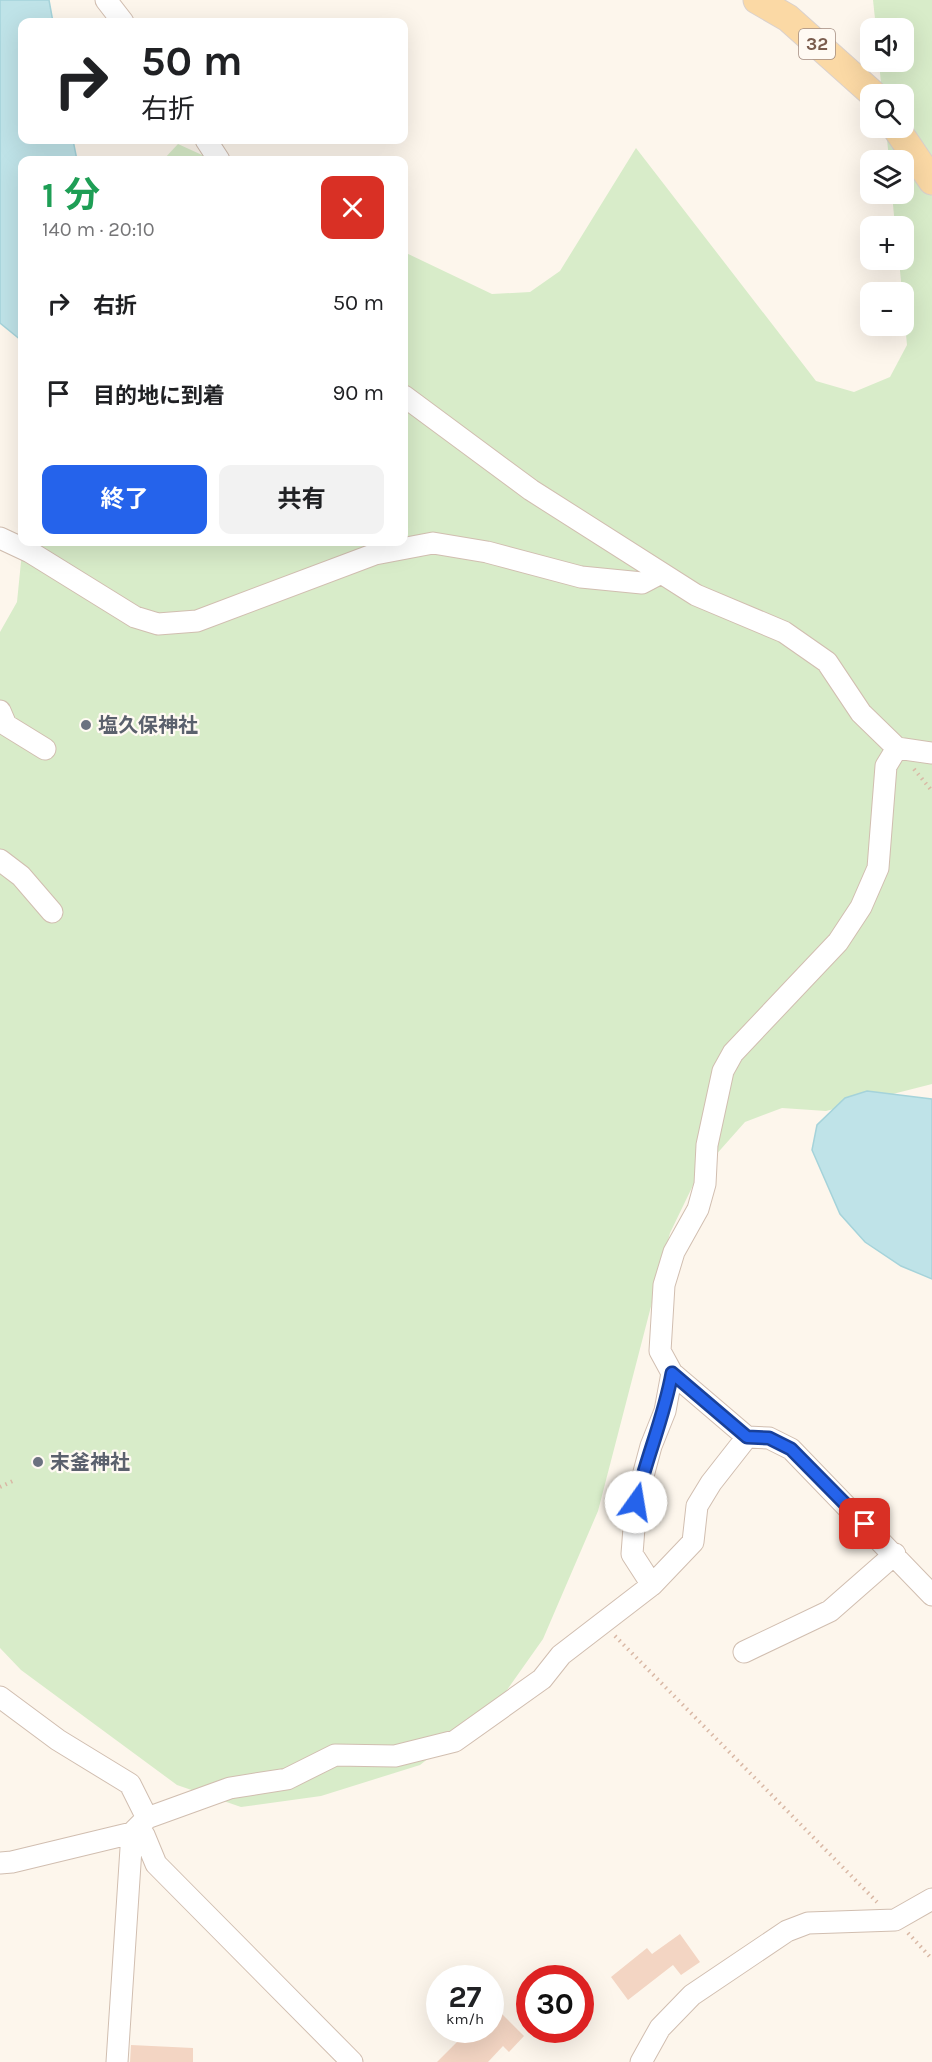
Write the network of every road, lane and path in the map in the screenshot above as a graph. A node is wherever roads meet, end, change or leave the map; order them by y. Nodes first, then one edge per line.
1 (106, 0) edge
2 (757, 0) edge
3 (120, 18) edge
4 (862, 84) edge
5 (903, 138) edge
6 (932, 181) edge
7 (408, 399) edge
8 (0, 538) edge
9 (662, 573) junction
10 (0, 711) edge
11 (897, 748) junction
12 (45, 749) dead end
13 (932, 753) edge
14 (0, 860) edge
15 (52, 912) dead end
16 (672, 1373) junction
17 (747, 1437) junction
18 (15, 1480) dead end
19 (0, 1487) edge
20 (895, 1554) junction
21 (652, 1585) junction
22 (932, 1595) edge
23 (602, 1623) junction
24 (744, 1652) dead end
25 (0, 1697) edge
26 (140, 1825) junction
27 (0, 1863) edge
28 (932, 1899) edge
29 (895, 1920) junction
30 (932, 1959) edge
31 (117, 2062) edge
32 (352, 2062) edge
33 (641, 2062) edge

1 - 3 street
2 - 4 main road, 32
5 - 6 main road
7 - 9 street
8 - 9 street
9 - 11 street
10 - 12 street
11 - 13 street
11 - 16 street
14 - 15 street
16 - 17 street
16 - 21 street
17 - 20 street
17 - 21 street
18 - 19 path
20 - 22 street
20 - 24 street
21 - 23 street
23 - 26 street
23 - 29 path
25 - 26 street
26 - 27 street
26 - 31 street
26 - 32 street
28 - 29 street
29 - 30 path
29 - 33 street

